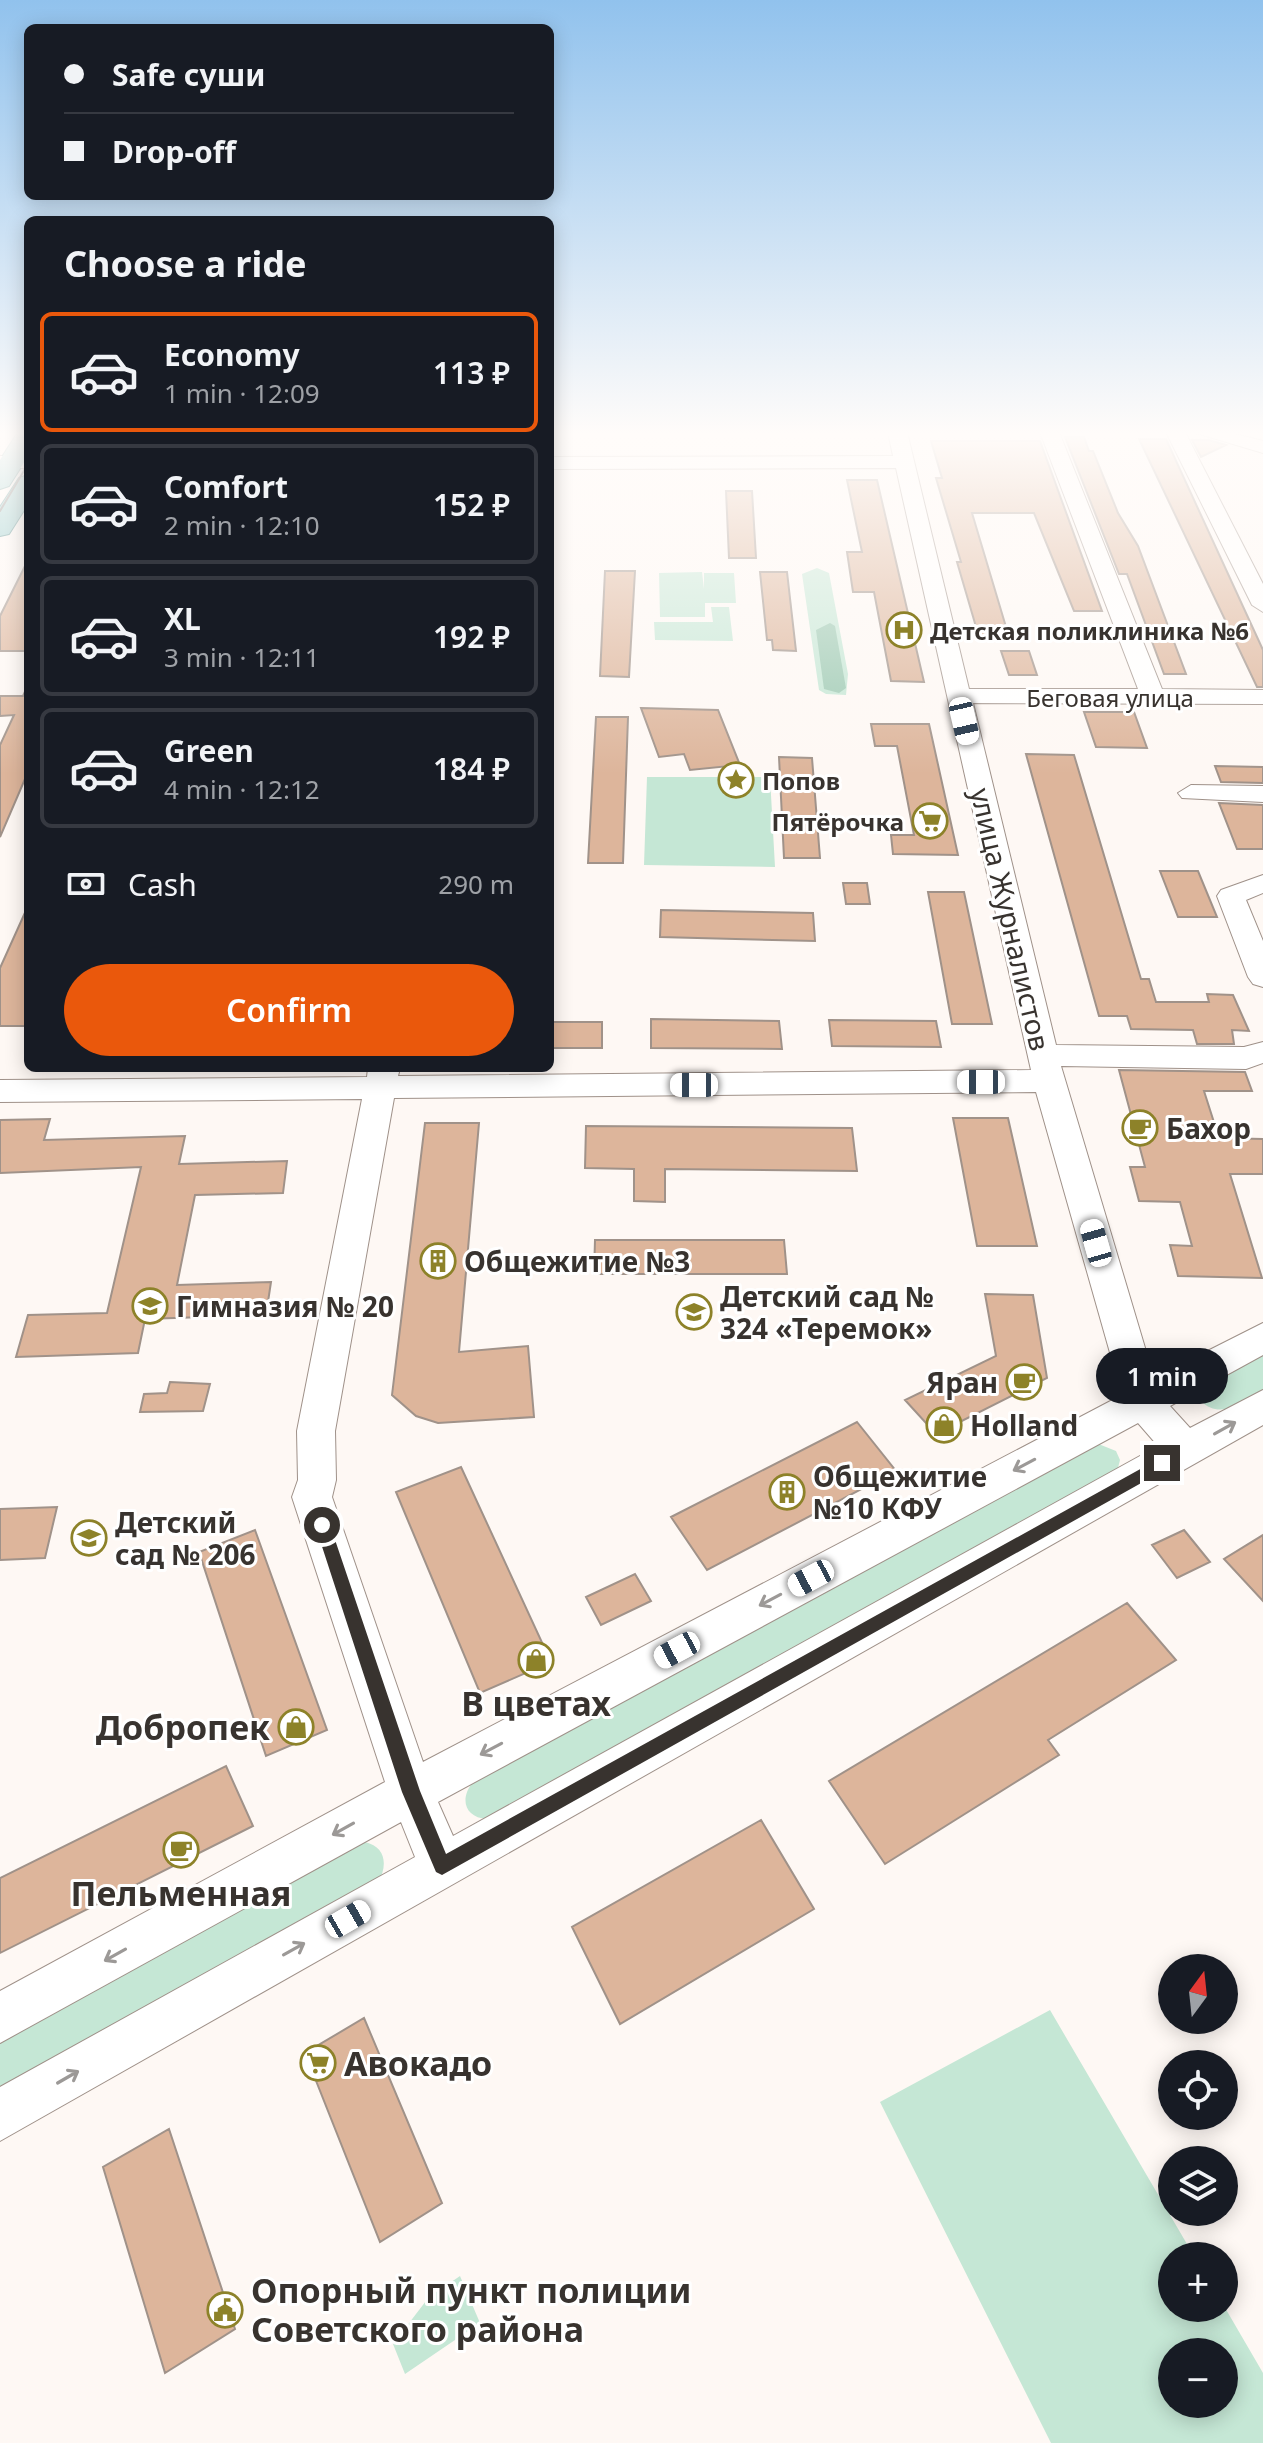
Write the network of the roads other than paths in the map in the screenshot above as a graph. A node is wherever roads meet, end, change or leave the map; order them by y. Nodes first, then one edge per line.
1 (923, 546) edge
2 (1094, 546) edge
3 (1233, 546) edge
4 (1263, 605) edge
5 (958, 696) junction
6 (1153, 697) junction
7 (1263, 697) edge
8 (1191, 793) dead end
9 (1263, 794) edge
10 (1263, 883) edge
11 (1263, 977) edge
12 (1263, 1052) edge
13 (1046, 1068) junction
14 (382, 1078) edge
15 (0, 1091) edge
16 (1263, 1338) edge
17 (1143, 1402) junction
18 (1263, 1406) edge
19 (1186, 1450) junction
20 (411, 1792) junction
21 (442, 1866) junction
22 (0, 2018) edge
23 (0, 2115) edge

1 - 5 street, улица Журналистов
2 - 6 street
3 - 4 street
5 - 6 street, Беговая улица
5 - 13 street, улица Журналистов
6 - 7 street, Беговая улица
8 - 9 street
10 - 11 street
12 - 13 street
13 - 14 street
13 - 17 street, улица Журналистов
14 - 15 street
14 - 20 street
16 - 17 street
17 - 19 street
17 -> 20 street
19 -> 18 street
19 - 21 street
20 - 21 street
20 -> 22 street
23 -> 21 street

